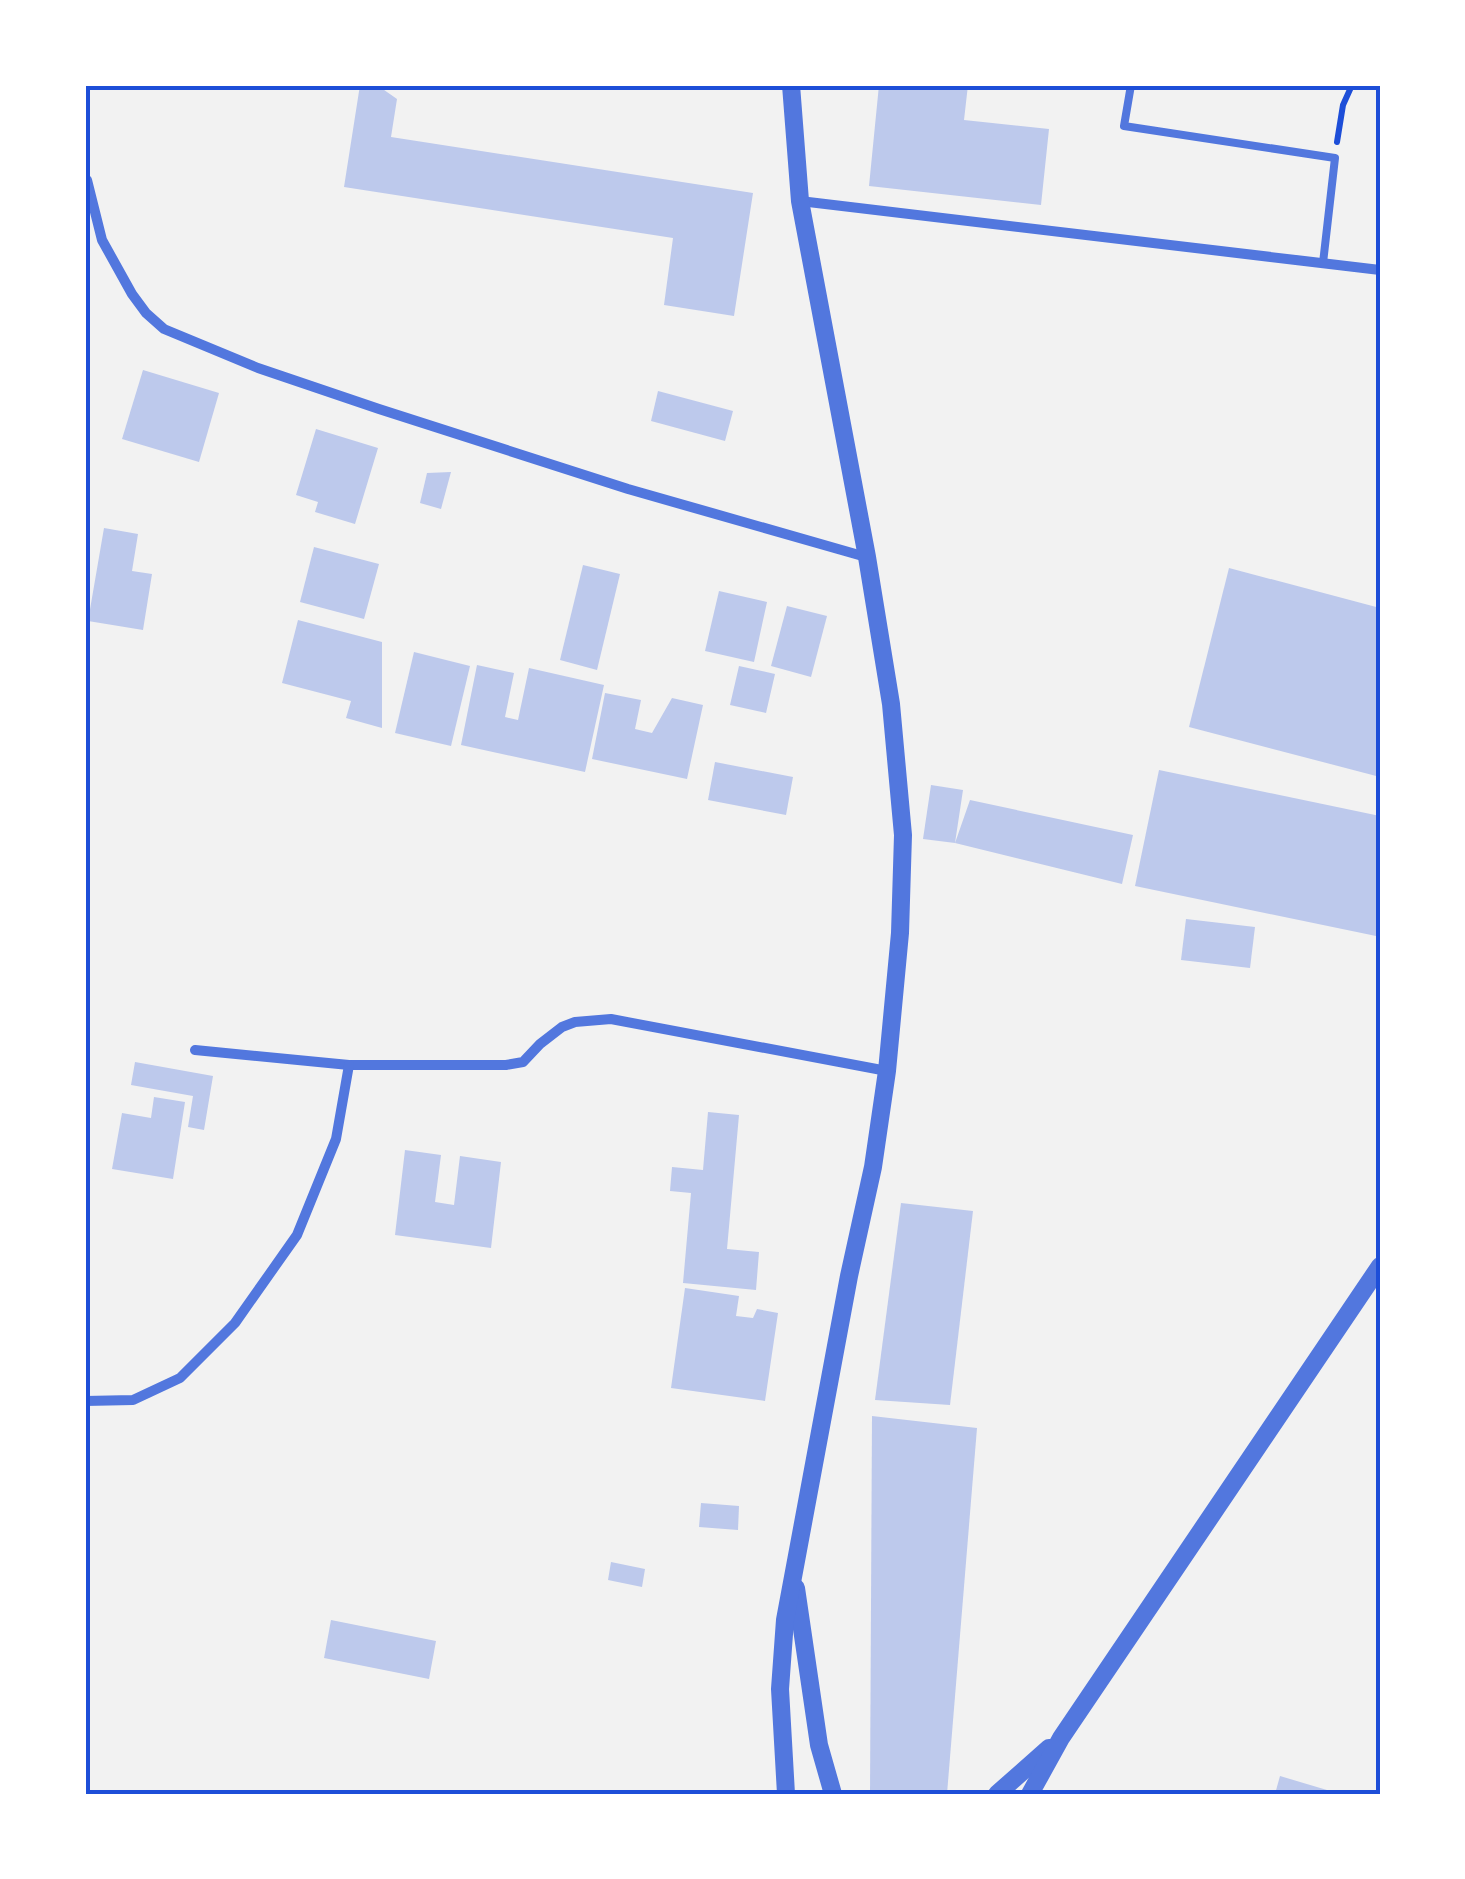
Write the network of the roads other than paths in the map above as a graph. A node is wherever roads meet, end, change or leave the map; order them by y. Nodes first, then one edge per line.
1 (791, 85) edge
2 (1131, 85) edge
3 (87, 180) edge
4 (800, 201) junction
5 (1323, 262) junction
6 (1380, 270) edge
7 (868, 557) junction
8 (195, 1050) dead end
9 (349, 1064) junction
10 (887, 1072) junction
11 (1380, 1266) edge
12 (85, 1401) edge
13 (793, 1569) junction
14 (1061, 1738) junction
15 (786, 1794) edge
16 (833, 1794) edge
17 (997, 1794) edge
18 (1030, 1794) edge

1 - 4 street
2 - 5 lane
3 - 7 street
4 - 5 street
4 - 7 street
5 - 6 street
7 - 10 street
8 - 9 street
9 - 10 street
9 - 12 street
10 - 13 street
11 - 14 street
13 - 15 street
13 - 16 street
14 - 17 street
14 - 18 street

